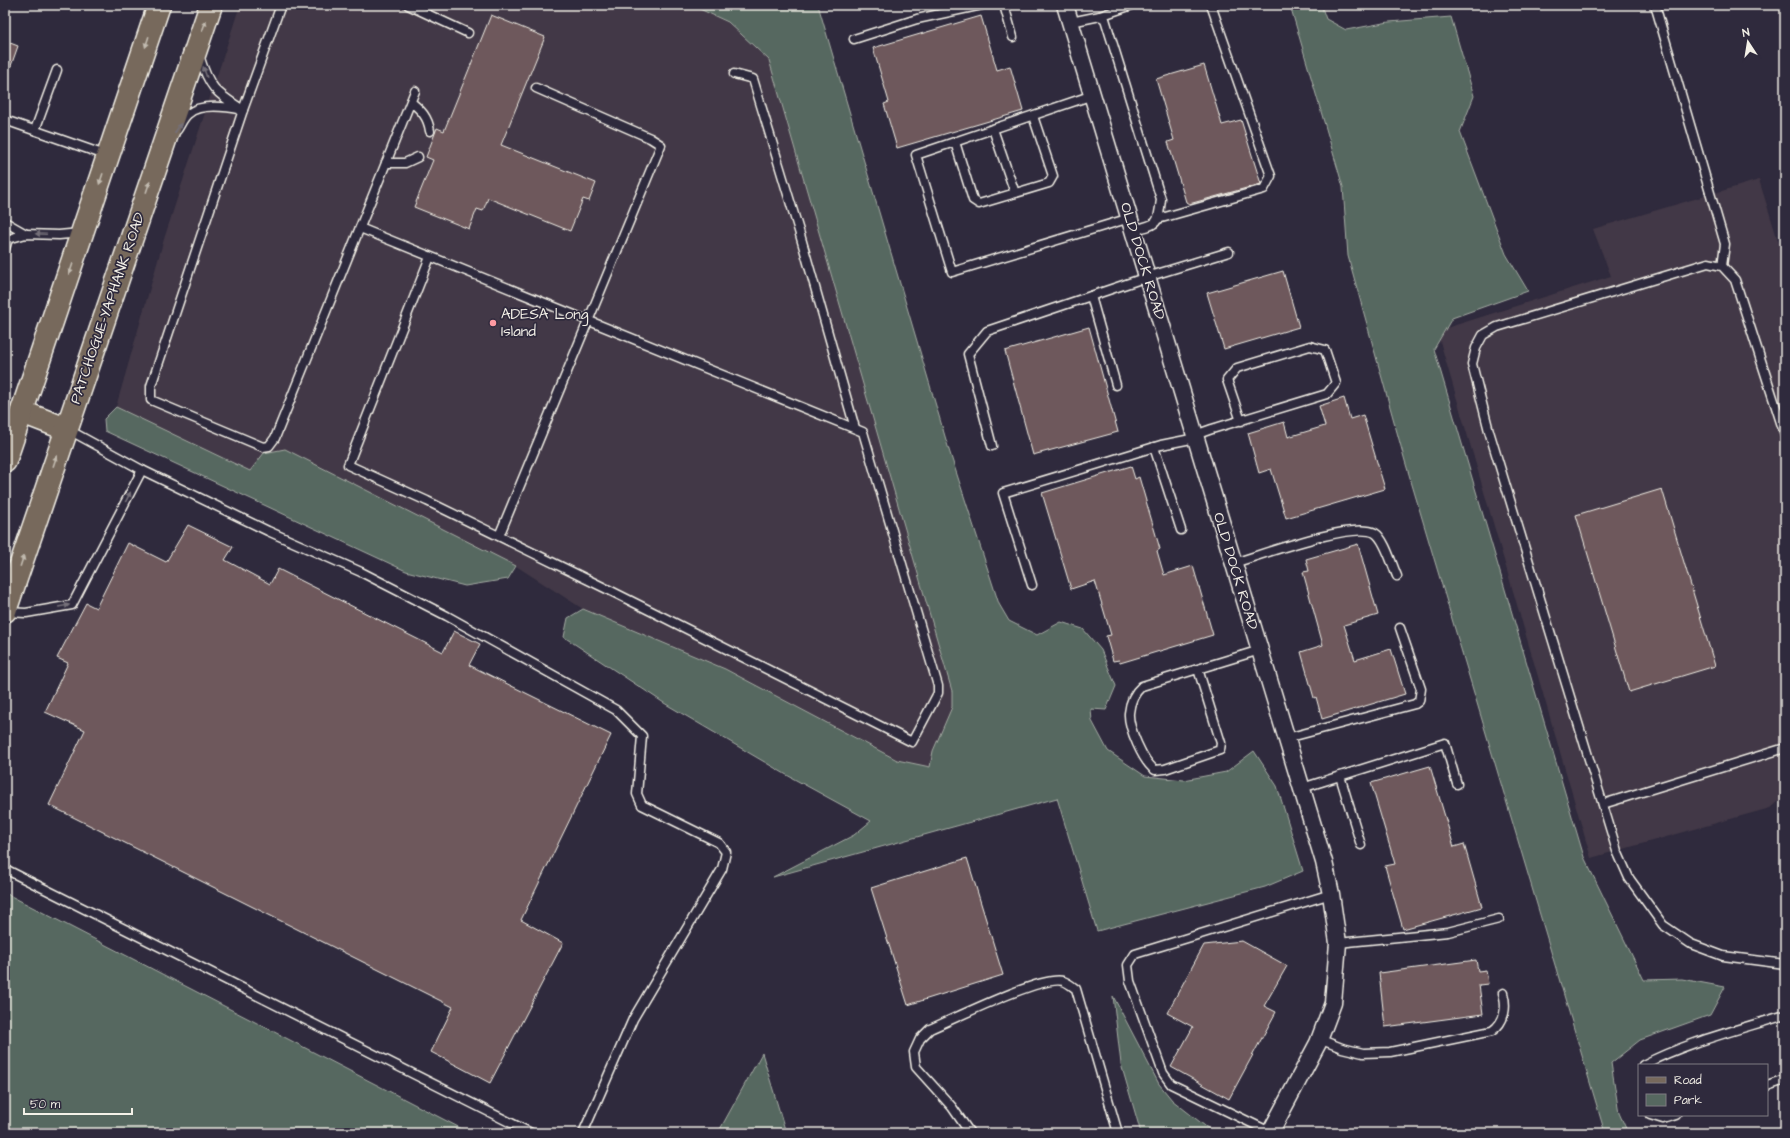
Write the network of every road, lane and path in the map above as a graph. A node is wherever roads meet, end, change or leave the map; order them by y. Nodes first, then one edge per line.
1 (160, 5) edge
2 (211, 5) edge
3 (281, 5) edge
4 (408, 5) edge
5 (982, 5) edge
6 (1004, 5) edge
7 (1066, 5) edge
8 (1132, 5) edge
9 (1210, 5) edge
10 (1655, 5) edge
11 (1100, 16) junction
12 (1071, 22) junction
13 (468, 33) dead end
14 (1013, 37) dead end
15 (854, 39) dead end
16 (197, 46) junction
17 (57, 70) dead end
18 (734, 74) dead end
19 (536, 88) dead end
20 (415, 91) dead end
21 (1093, 95) junction
22 (411, 102) junction
23 (243, 110) junction
24 (1033, 116) junction
25 (5, 120) edge
26 (994, 129) junction
27 (35, 130) junction
28 (430, 131) dead end
29 (955, 142) junction
30 (109, 156) junction
31 (418, 158) dead end
32 (157, 161) junction
33 (386, 163) junction
34 (1015, 193) junction
35 (1158, 219) junction
36 (5, 222) edge
37 (1132, 224) junction
38 (360, 228) junction
39 (83, 232) junction
40 (26, 234) junction
41 (5, 248) edge
42 (1229, 252) dead end
43 (430, 257) junction
44 (1722, 266) junction
45 (1147, 277) junction
46 (1091, 296) junction
47 (587, 321) junction
48 (1116, 385) dead end
49 (22, 412) junction
50 (1241, 421) junction
51 (855, 428) junction
52 (66, 429) junction
53 (1196, 436) junction
54 (1785, 436) edge
55 (992, 446) dead end
56 (1154, 447) junction
57 (5, 461) edge
58 (142, 470) junction
59 (1181, 530) dead end
60 (499, 536) junction
61 (1234, 563) junction
62 (1397, 576) dead end
63 (1032, 585) dead end
64 (5, 612) edge
65 (1400, 628) dead end
66 (1260, 650) junction
67 (1198, 669) junction
68 (1287, 738) junction
69 (1785, 748) edge
70 (1340, 776) junction
71 (1457, 784) dead end
72 (1302, 788) junction
73 (1603, 804) junction
74 (1361, 845) dead end
75 (5, 869) edge
76 (1331, 894) junction
77 (1499, 918) dead end
78 (1338, 943) junction
79 (1785, 964) edge
80 (1503, 993) dead end
81 (1785, 1015) edge
82 (1319, 1039) junction
83 (1645, 1064) edge
84 (1785, 1080) edge
85 (1768, 1086) edge
86 (1654, 1116) edge
87 (1672, 1116) edge
88 (531, 1133) edge
89 (583, 1133) edge
90 (970, 1133) edge
91 (1118, 1133) edge
92 (1270, 1133) edge

1 -> 30 main road
16 -> 2 main road, PATCHOGUE-YAPHANK ROAD
3 - 23 lane
4 - 13 lane
5 - 15 lane
6 - 14 lane
7 - 12 street, OLD DOCK ROAD
8 - 11 lane
9 - 35 lane
10 - 44 lane
11 - 12 lane
11 - 35 lane
12 - 21 street, OLD DOCK ROAD
23 -> 16 lane
16 - 32 main road, PATCHOGUE-YAPHANK ROAD
17 - 27 lane
18 - 51 lane
19 - 47 lane
20 - 22 lane
21 - 24 lane
21 - 37 street, OLD DOCK ROAD
22 - 28 lane
22 - 33 lane
32 -> 23 lane
23 - 38 lane
24 - 26 lane
24 - 34 lane
25 - 27 lane
26 - 29 lane
26 - 34 lane
27 - 30 lane
29 - 34 lane
29 - 37 lane
30 -> 39 main road
31 - 33 lane
52 -> 32 main road, PATCHOGUE-YAPHANK ROAD
33 - 38 lane
35 - 37 lane
36 - 40 lane
37 - 45 street, OLD DOCK ROAD
38 - 43 lane
39 -> 40 lane
39 -> 49 main road
40 - 41 lane
42 - 45 lane
43 - 47 lane
43 - 60 lane
44 - 54 lane
44 - 73 lane
45 - 46 lane
45 - 53 street, OLD DOCK ROAD
46 - 48 lane
46 - 55 lane
47 - 51 lane
47 - 60 lane
49 - 52 main road
49 - 57 main road
50 - 50 lane
50 - 53 lane
51 - 60 lane
52 - 58 lane
64 -> 52 main road, PATCHOGUE-YAPHANK ROAD
53 - 56 lane
53 - 61 street, OLD DOCK ROAD
56 - 59 lane
56 - 63 lane
64 -> 58 lane
58 - 89 lane
61 - 62 lane
61 - 66 street, OLD DOCK ROAD
65 - 68 lane
66 - 67 lane
66 - 68 street, OLD DOCK ROAD
67 - 67 lane
68 - 72 street, OLD DOCK ROAD
69 - 73 lane
70 - 71 lane
70 - 72 lane
70 - 74 lane
72 - 76 street, OLD DOCK ROAD
73 - 79 lane
75 - 88 lane
76 - 78 street, OLD DOCK ROAD
76 - 92 lane
77 - 78 lane
78 - 82 street, OLD DOCK ROAD
80 - 82 lane
81 - 83 lane
82 - 92 street, OLD DOCK ROAD
84 - 85 lane
86 - 87 lane
90 - 91 lane

